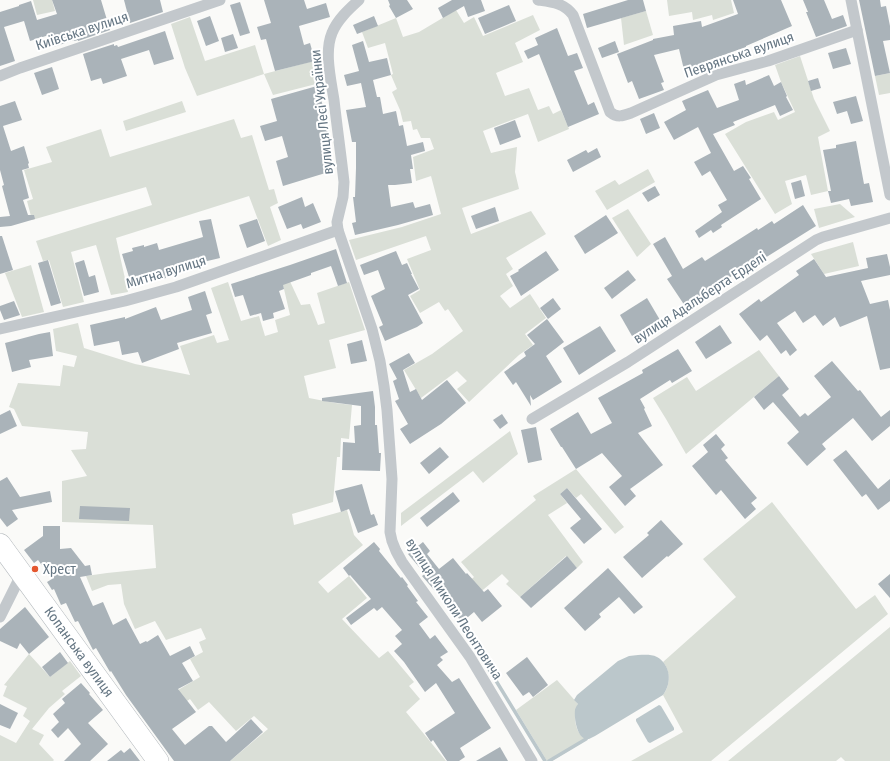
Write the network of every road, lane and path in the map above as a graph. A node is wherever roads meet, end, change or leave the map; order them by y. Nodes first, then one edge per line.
1 (220, 0) edge
2 (359, 0) edge
3 (538, 0) edge
4 (851, 0) edge
5 (857, 30) junction
6 (0, 76) edge
7 (890, 195) edge
8 (890, 218) edge
9 (338, 230) junction
10 (0, 329) edge
11 (532, 419) dead end
12 (0, 544) edge
13 (22, 573) junction
14 (0, 617) edge
15 (158, 761) edge
16 (532, 761) edge

1 - 6 street, Київська вулиця
2 - 9 street, вулиця Лесі Українки
3 - 5 street, Певрянська вулиця
4 - 5 street
5 - 7 street
8 - 11 street, вулиця Адальберта Ерделі
9 - 10 street, Митна вулиця
9 - 16 street, вулиця Миколи Леонтовича
12 - 13 highway, Копанська вулиця
13 - 14 street
13 - 15 highway, Копанська вулиця

